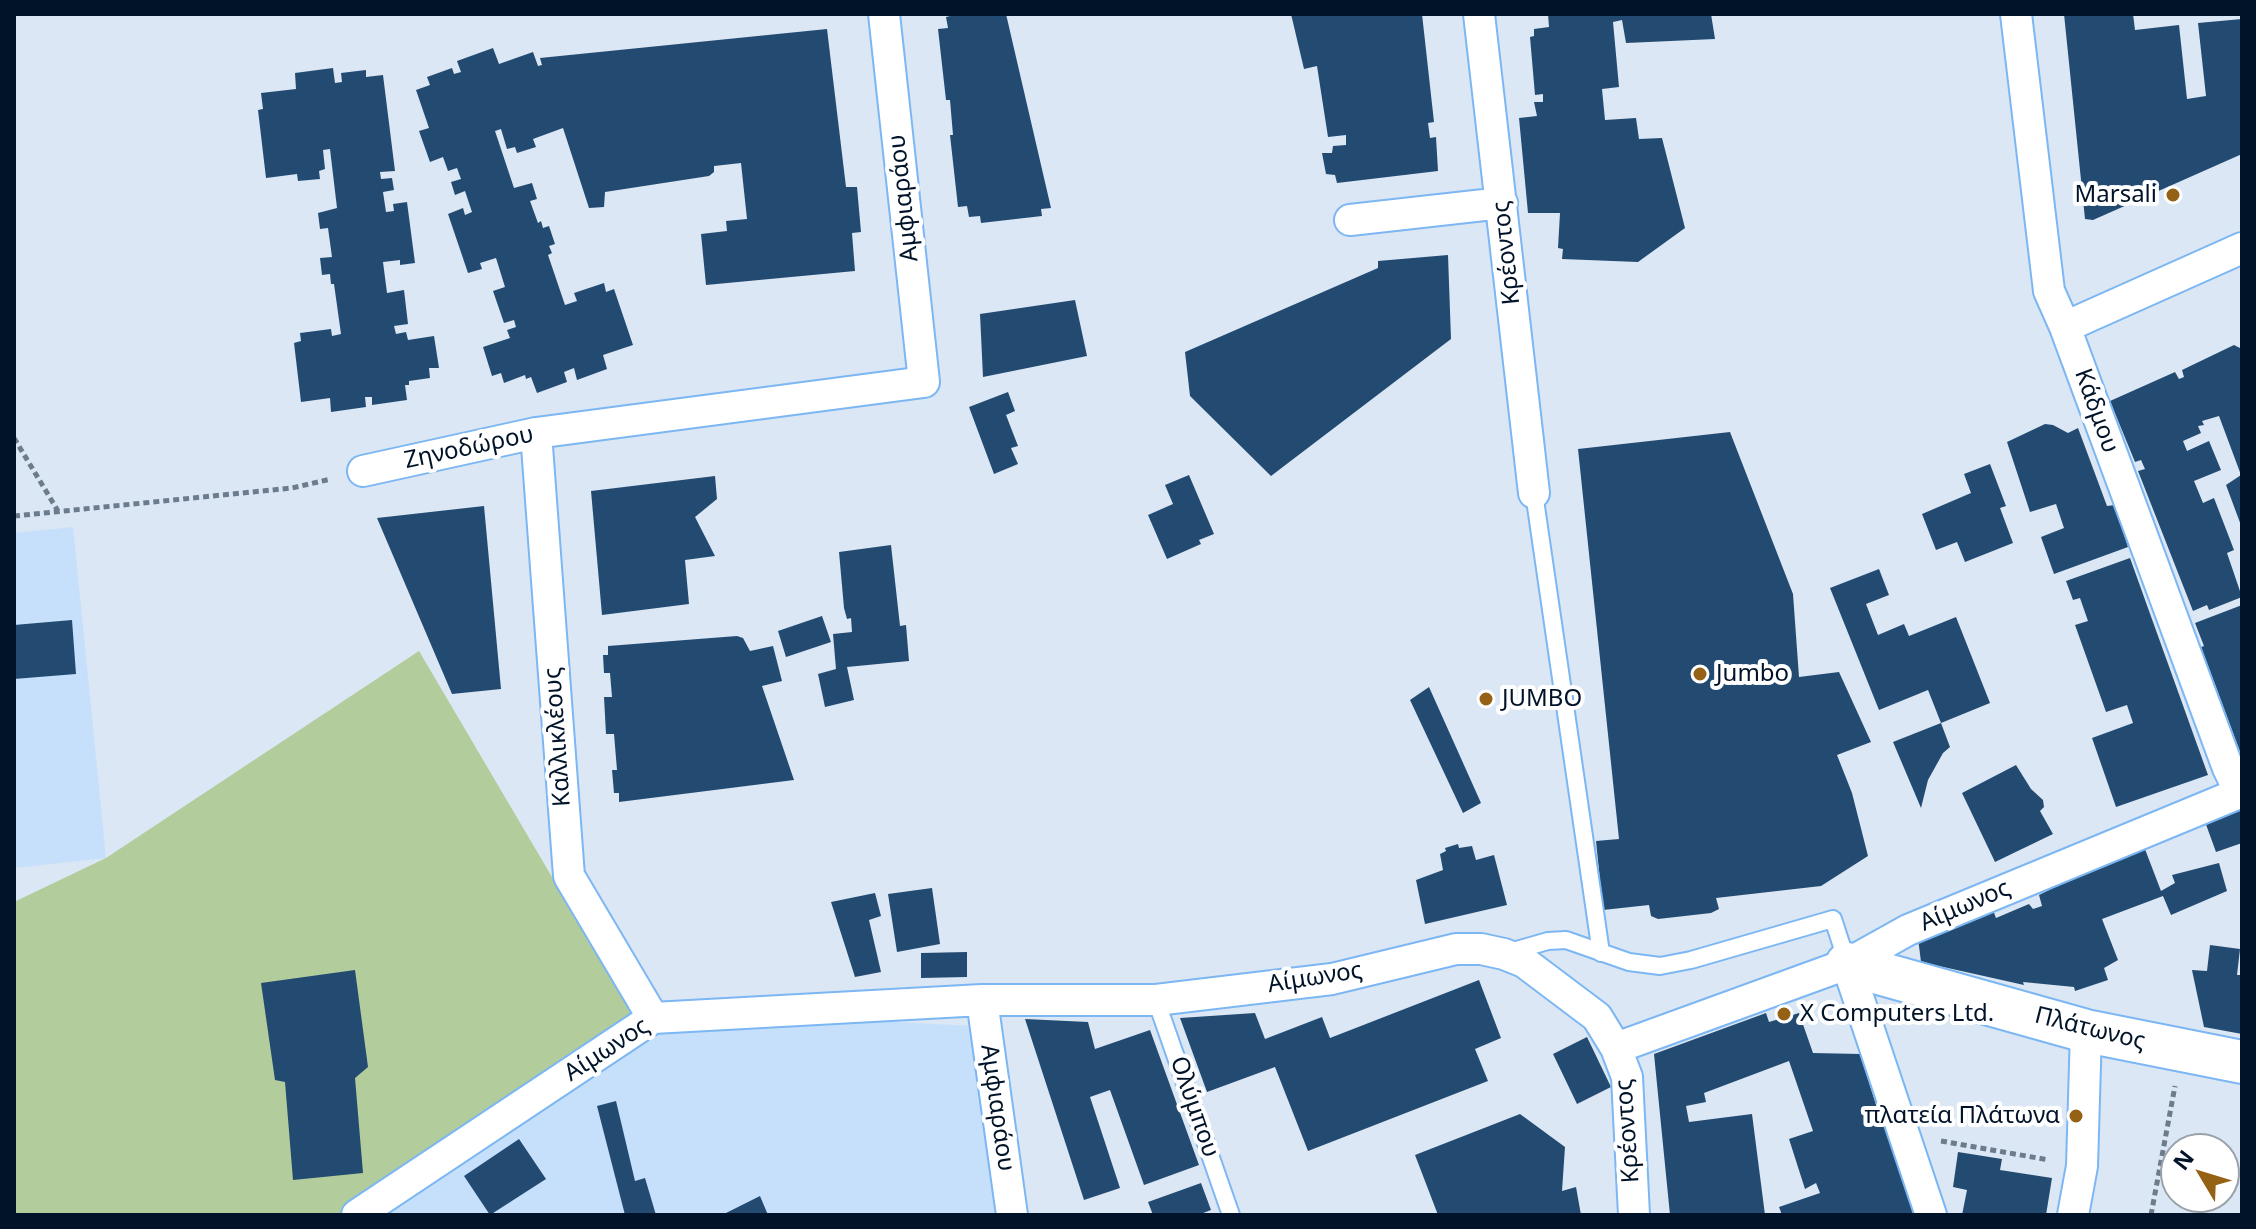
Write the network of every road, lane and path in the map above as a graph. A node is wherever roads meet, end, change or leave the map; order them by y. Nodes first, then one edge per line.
1 (884, 14) edge
2 (1479, 14) edge
3 (2016, 14) edge
4 (1502, 203) junction
5 (1350, 220) dead end
6 (2242, 248) edge
7 (2065, 327) junction
8 (924, 382) joint
9 (536, 433) junction
10 (14, 438) edge
11 (363, 471) joint
12 (1534, 493) joint
13 (58, 511) junction
14 (14, 516) edge
15 (2241, 793) edge
16 (1601, 953) junction
17 (1504, 954) junction
18 (1847, 964) junction
19 (982, 1000) junction
20 (1156, 1000) junction
21 (653, 1018) junction
22 (2086, 1031) junction
23 (1616, 1048) junction
24 (2182, 1051) junction
25 (2242, 1062) edge
26 (1903, 1135) junction
27 (2082, 1166) junction
28 (357, 1215) edge
29 (1012, 1215) edge
30 (1231, 1215) edge
31 (1634, 1215) edge
32 (1931, 1215) edge
33 (2073, 1215) edge
34 (2151, 1215) edge

1 - 8 street, Αμφιαράου
2 - 4 street, Κρέοντος
3 - 7 street, Κάδμου
4 - 5 street
4 - 12 street, Κρέοντος
6 - 7 street
7 - 15 street, Κάδμου
8 - 9 street, Ζηνοδώρου
9 - 11 street, Ζηνοδώρου
9 - 21 street, Καλλικλέους
10 - 13 path
11 - 13 path
12 - 16 lane
13 - 14 path
15 - 18 street, Αίμωνος
16 - 17 lane
16 - 18 lane
17 - 20 street, Αίμωνος
17 - 23 street, Αίμωνος
18 - 22 street, Πλάτωνος
18 - 23 street, Αίμωνος
18 - 26 street
19 - 20 street, Αίμωνος
19 - 21 street, Αίμωνος
19 - 29 street, Αμφιαράου
20 - 30 lane, Ολύμπου
21 - 28 street, Αίμωνος
22 - 24 street, Πλάτωνος
22 - 27 street
23 - 31 street, Κρέοντος
24 - 25 street, Πλάτωνος
24 - 34 path
26 - 27 path
26 - 32 street
27 - 33 street

